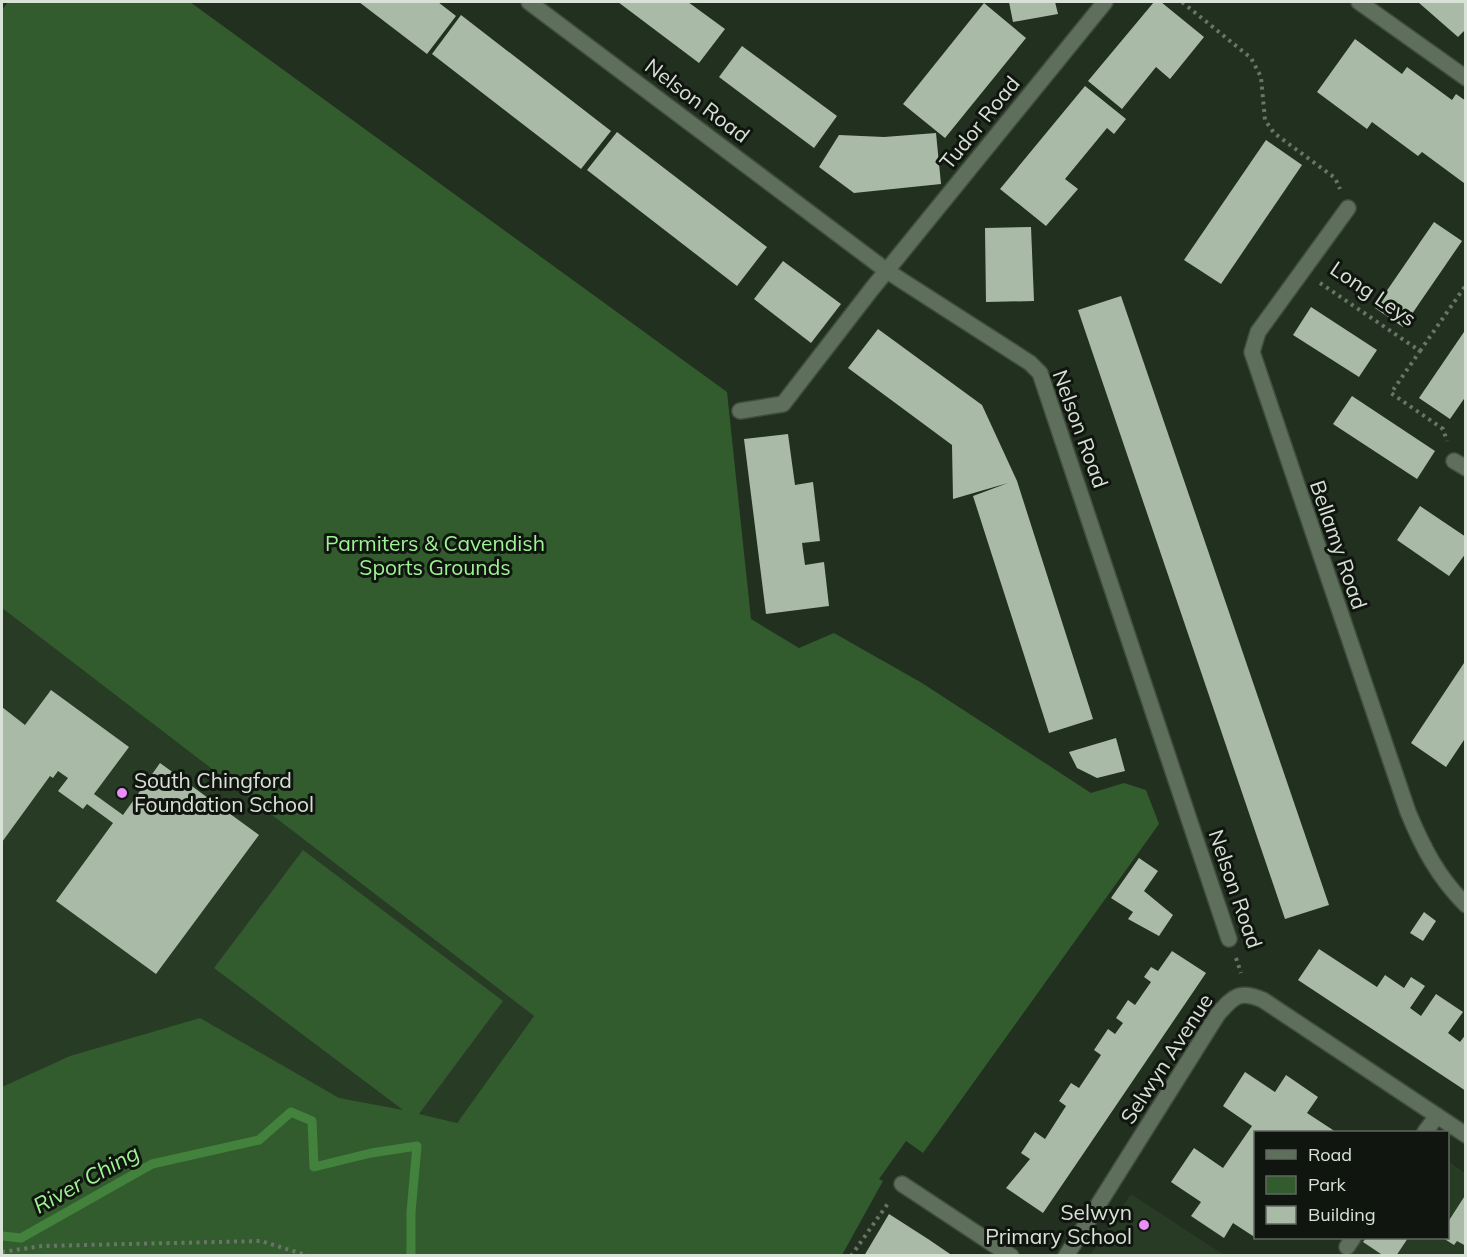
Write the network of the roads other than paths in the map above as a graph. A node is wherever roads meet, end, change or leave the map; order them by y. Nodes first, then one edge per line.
1 (530, 2) edge
2 (1105, 2) edge
3 (1359, 2) edge
4 (1466, 78) edge
5 (1348, 207) road end
6 (887, 270) junction
7 (740, 411) dead end
8 (1466, 905) edge
9 (1229, 939) road end
10 (1437, 1116) junction
11 (1426, 1131) edge
12 (1466, 1135) edge
13 (902, 1184) road end
14 (1011, 1256) edge
15 (1066, 1256) edge

1 - 6 street, Nelson Road
2 - 6 street, Tudor Road
3 - 4 street
5 - 8 street, Bellamy Road
6 - 7 street, Tudor Road
6 - 9 street, Nelson Road
10 - 11 street
10 - 12 street, Selwyn Avenue
10 - 15 street, Selwyn Avenue
13 - 14 street

